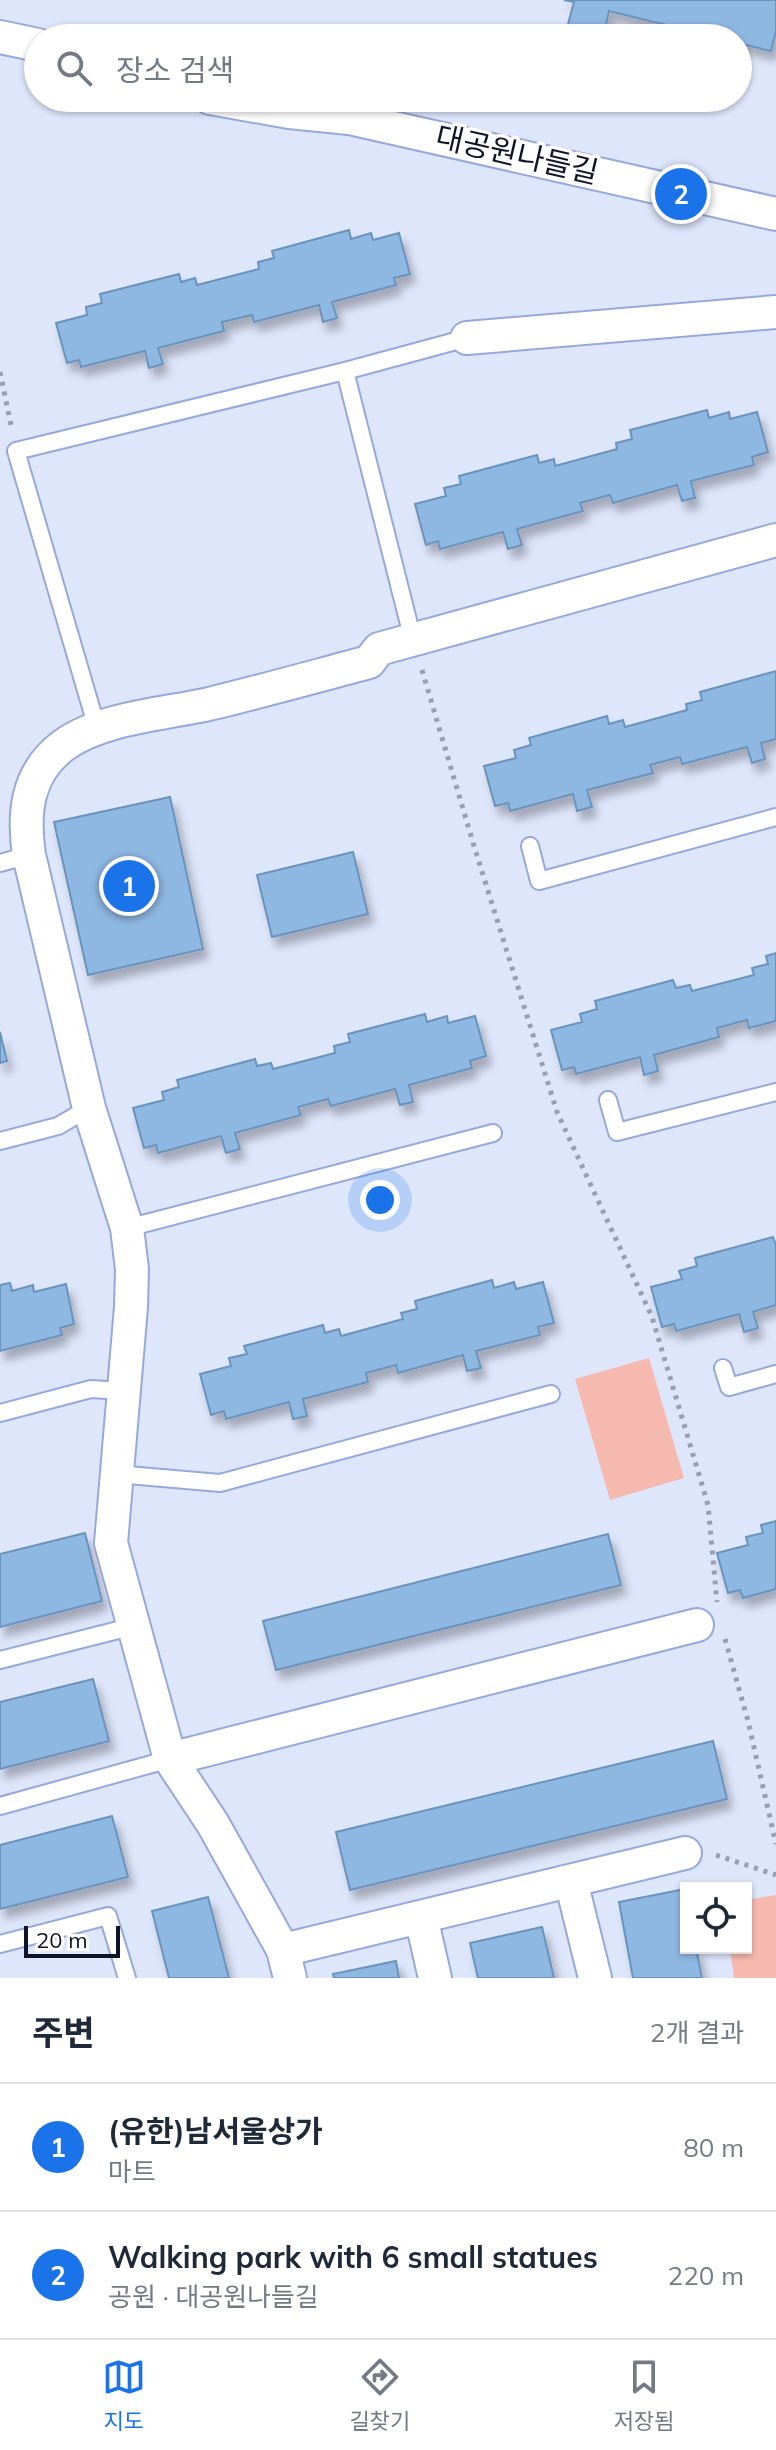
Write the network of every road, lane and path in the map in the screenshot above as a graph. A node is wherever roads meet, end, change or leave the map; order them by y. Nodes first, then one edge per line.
1 (0, 37) edge
2 (24, 42) edge
3 (289, 112) edge
4 (776, 214) edge
5 (776, 312) edge
6 (467, 338) joint
7 (345, 371) junction
8 (0, 372) edge
9 (16, 451) junction
10 (776, 540) edge
11 (413, 640) junction
12 (97, 728) junction
13 (776, 817) edge
14 (530, 846) dead end
15 (15, 859) edge
16 (776, 1092) edge
17 (608, 1100) dead end
18 (89, 1108) junction
19 (493, 1133) dead end
20 (0, 1141) edge
21 (127, 1228) junction
22 (723, 1368) dead end
23 (776, 1374) edge
24 (123, 1391) junction
25 (551, 1394) dead end
26 (0, 1413) edge
27 (116, 1474) junction
28 (712, 1620) junction
29 (134, 1626) junction
30 (0, 1660) edge
31 (170, 1759) junction
32 (0, 1806) edge
33 (776, 1844) edge
34 (685, 1853) joint
35 (776, 1875) edge
36 (571, 1881) junction
37 (421, 1917) junction
38 (0, 1944) edge
39 (286, 1964) edge
40 (127, 1978) edge
41 (435, 1978) edge
42 (595, 1978) edge

1 - 2 street
3 - 4 street, 대공원나들길
5 - 6 street
6 - 7 lane
7 - 9 lane
7 - 11 lane
8 - 9 path
9 - 12 lane
10 - 11 street
11 - 12 street
11 - 28 path
12 - 15 street
13 - 14 lane
15 - 18 street
16 - 17 lane
18 - 20 lane
18 - 21 street
19 - 21 lane
21 - 24 street
22 - 23 lane
24 - 26 lane
24 - 27 street
25 - 27 lane
27 - 29 street
28 - 31 street
28 - 33 path
29 - 30 lane
29 - 31 street
31 - 32 lane
31 - 39 street
34 - 35 path
34 - 36 street
36 - 37 street
36 - 42 street
37 - 39 street
37 - 41 street
38 - 40 lane

